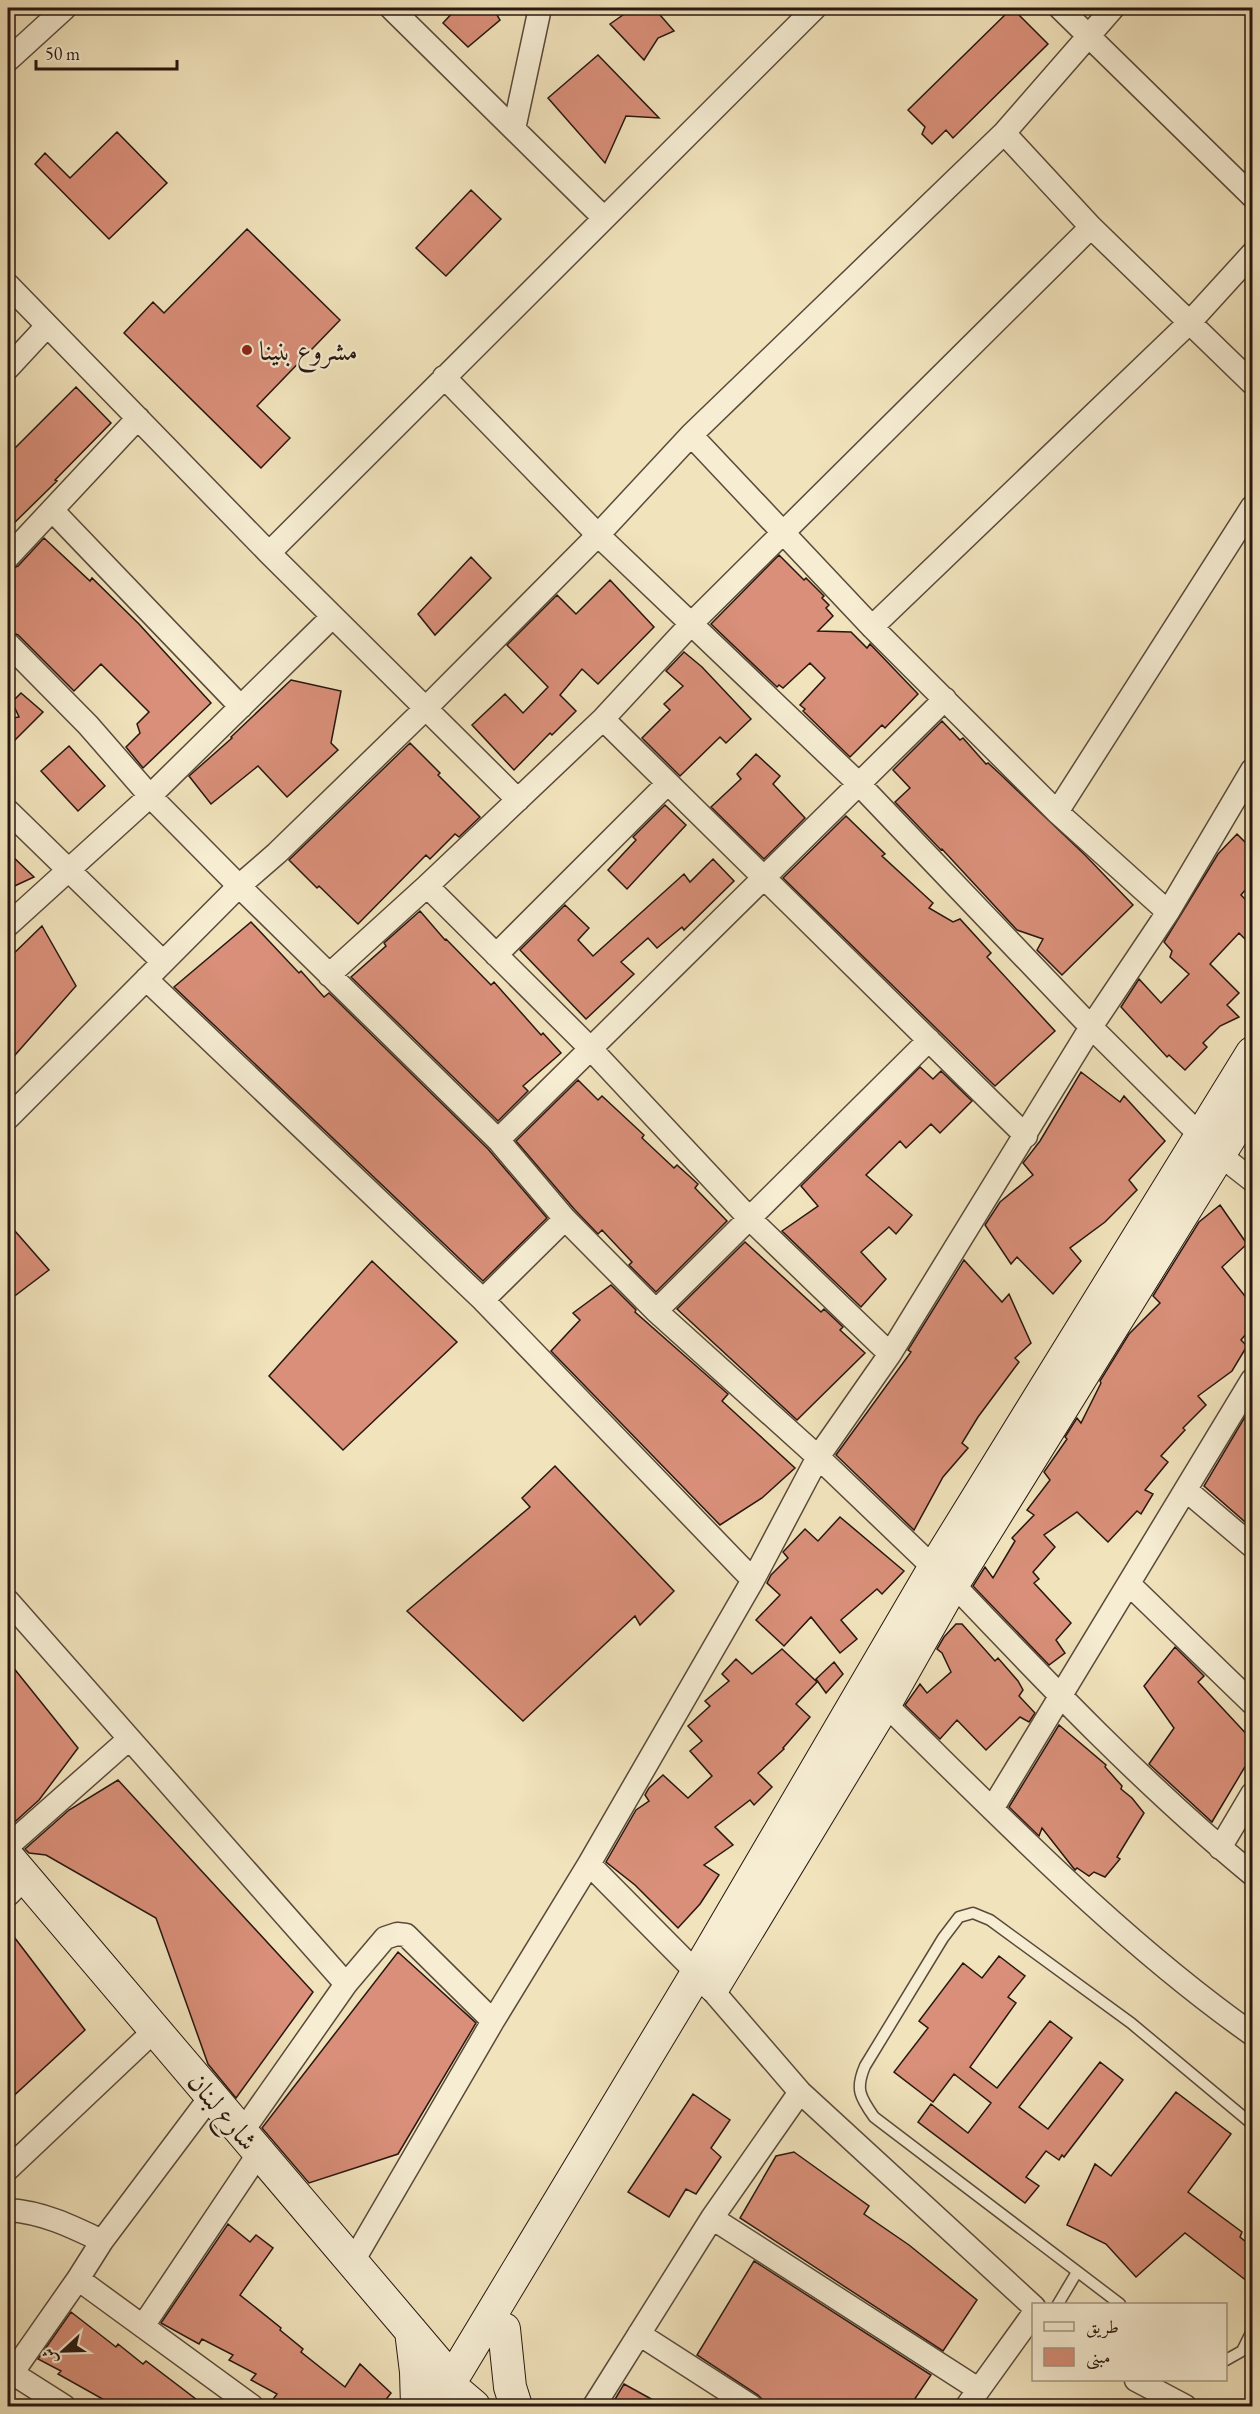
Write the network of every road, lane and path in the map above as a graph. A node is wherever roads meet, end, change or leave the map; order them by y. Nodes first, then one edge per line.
1 (65, 8) edge
2 (391, 8) edge
3 (540, 8) edge
4 (815, 8) edge
5 (1060, 8) edge
6 (1113, 8) edge
7 (1088, 36) junction
8 (8, 60) edge
9 (514, 129) junction
10 (1004, 133) junction
11 (1252, 196) edge
12 (604, 218) junction
13 (1091, 227) junction
14 (1252, 254) edge
15 (8, 285) edge
16 (1190, 322) junction
17 (48, 326) junction
18 (8, 368) edge
19 (444, 376) junction
20 (1252, 382) edge
21 (138, 418) junction
22 (691, 435) junction
23 (1252, 507) edge
24 (52, 510) junction
25 (784, 533) junction
26 (598, 535) junction
27 (269, 553) junction
28 (8, 557) edge
29 (332, 617) junction
30 (691, 624) junction
31 (872, 627) junction
32 (8, 644) edge
33 (945, 699) junction
34 (241, 707) junction
35 (425, 709) junction
36 (603, 719) junction
37 (1252, 770) edge
38 (668, 783) junction
39 (859, 784) junction
40 (150, 796) junction
41 (518, 800) junction
42 (8, 811) edge
43 (1057, 812) junction
44 (70, 870) junction
45 (764, 878) junction
46 (239, 886) junction
47 (427, 886) junction
48 (1168, 912) junction
49 (8, 925) edge
50 (496, 955) junction
51 (163, 962) junction
52 (329, 975) junction
53 (146, 979) junction
54 (1091, 1027) junction
55 (929, 1040) junction
56 (590, 1048) junction
57 (1252, 1053) edge
58 (1252, 1102) edge
59 (8, 1118) edge
60 (1026, 1136) junction
61 (498, 1140) junction
62 (1211, 1145) junction
63 (1252, 1180) edge
64 (749, 1218) junction
65 (565, 1219) junction
66 (483, 1300) junction
67 (656, 1311) junction
68 (890, 1354) junction
69 (1252, 1380) edge
70 (818, 1457) junction
71 (1186, 1490) junction
72 (1252, 1546) edge
73 (943, 1576) junction
74 (753, 1580) junction
75 (1129, 1584) junction
76 (8, 1601) edge
77 (1060, 1697) junction
78 (1252, 1703) edge
79 (885, 1704) junction
80 (129, 1739) junction
81 (1252, 1794) edge
82 (992, 1809) junction
83 (8, 1846) edge
84 (1220, 1848) junction
85 (589, 1864) junction
86 (1252, 1874) edge
87 (13, 1877) edge
88 (705, 1982) junction
89 (346, 1984) junction
90 (493, 2021) junction
91 (155, 2030) junction
92 (1252, 2034) edge
93 (800, 2092) junction
94 (211, 2096) junction
95 (1252, 2124) edge
96 (250, 2143) junction
97 (8, 2169) edge
98 (8, 2210) edge
99 (712, 2218) junction
100 (102, 2241) junction
101 (352, 2263) junction
102 (1077, 2272) junction
103 (78, 2279) junction
104 (1059, 2303) edge
105 (1119, 2303) edge
106 (1032, 2305) edge
107 (1032, 2316) edge
108 (143, 2326) junction
109 (504, 2329) junction
110 (411, 2331) junction
111 (1252, 2331) edge
112 (639, 2334) junction
113 (1227, 2359) edge
114 (10, 2376) edge
115 (1140, 2381) edge
116 (455, 2390) edge
117 (972, 2398) edge
118 (64, 2406) edge
119 (252, 2406) edge
120 (417, 2406) edge
121 (501, 2406) edge
122 (516, 2406) edge
123 (594, 2406) edge
124 (751, 2406) edge
125 (1185, 2406) edge

1 - 8 street
2 - 9 street
3 - 9 street
4 - 12 street
5 - 7 street
6 - 7 street
7 - 10 street
7 - 11 street
9 - 12 street
10 - 13 street
10 - 22 street
12 - 19 street
13 - 16 street
13 - 25 street
14 - 16 street
15 - 17 street
16 - 20 street
16 - 31 street
17 - 18 street
17 - 21 street
19 - 26 street
19 - 27 street
21 - 24 street
21 - 27 street
22 - 25 street
22 - 26 street
23 - 43 street
24 - 28 street
24 - 34 street
25 - 30 street
25 - 31 street
26 - 30 street
26 - 35 street
27 - 29 street
29 - 34 street
29 - 35 street
30 - 36 street
30 - 39 street
31 - 33 street
32 - 40 street
33 - 39 street
33 - 43 street
34 - 40 street
35 - 41 street
35 - 46 street
36 - 38 street
36 - 41 street
37 - 48 street
38 - 45 street
38 - 50 street
39 - 45 street
39 - 54 street
40 - 44 street
40 - 46 street
41 - 47 street
42 - 44 street
43 - 48 street
44 - 49 street
44 - 51 street
45 - 55 street
45 - 56 street
46 - 51 street
46 - 52 street
47 - 50 street
47 - 52 street
48 - 54 street
50 - 56 street
51 - 53 street
52 - 61 street
53 - 59 street
53 - 66 street
54 - 60 street
54 - 62 street
55 - 60 street
55 - 64 street
56 - 61 street
56 - 64 street
57 - 62 street
58 - 62 street
60 - 68 street
61 - 65 street
62 - 63 street
62 - 73 street
64 - 67 street
64 - 68 street
65 - 66 street
65 - 67 street
66 - 74 street
67 - 70 street
68 - 70 street
69 - 71 street
70 - 73 street
70 - 74 street
71 - 72 street
71 - 75 street
73 - 77 street
73 - 79 street
73 - 88 street
74 - 85 street
75 - 77 street
75 - 78 street
76 - 80 street
77 - 82 street
77 - 84 street
79 - 82 street
79 - 88 street
80 - 83 street
80 - 89 street
81 - 84 street
82 - 92 street
84 - 86 street
85 - 88 street
85 - 90 street
87 - 91 street, شارع لبنان
88 - 93 street
88 - 109 street
88 - 116 street
89 - 90 street
89 - 96 street
90 - 101 street
91 - 94 street, شارع لبنان
91 - 97 street
93 - 99 street
93 - 106 street
94 - 96 street, شارع لبنان
94 - 100 street
95 - 102 lane
96 - 101 street, شارع لبنان
96 - 108 street
98 - 100 street
99 - 112 street
99 - 117 street
100 - 103 street
101 - 110 street, شارع لبنان
102 - 104 lane
102 - 105 lane
103 - 108 street
103 - 114 street
107 - 117 street
108 - 119 street
109 - 116 street
109 - 122 street
110 - 116 street, شارع لبنان
110 - 120 street
111 - 113 lane
112 - 123 street
112 - 124 street
114 - 118 street
115 - 125 street
116 - 121 street, شارع لبنان

